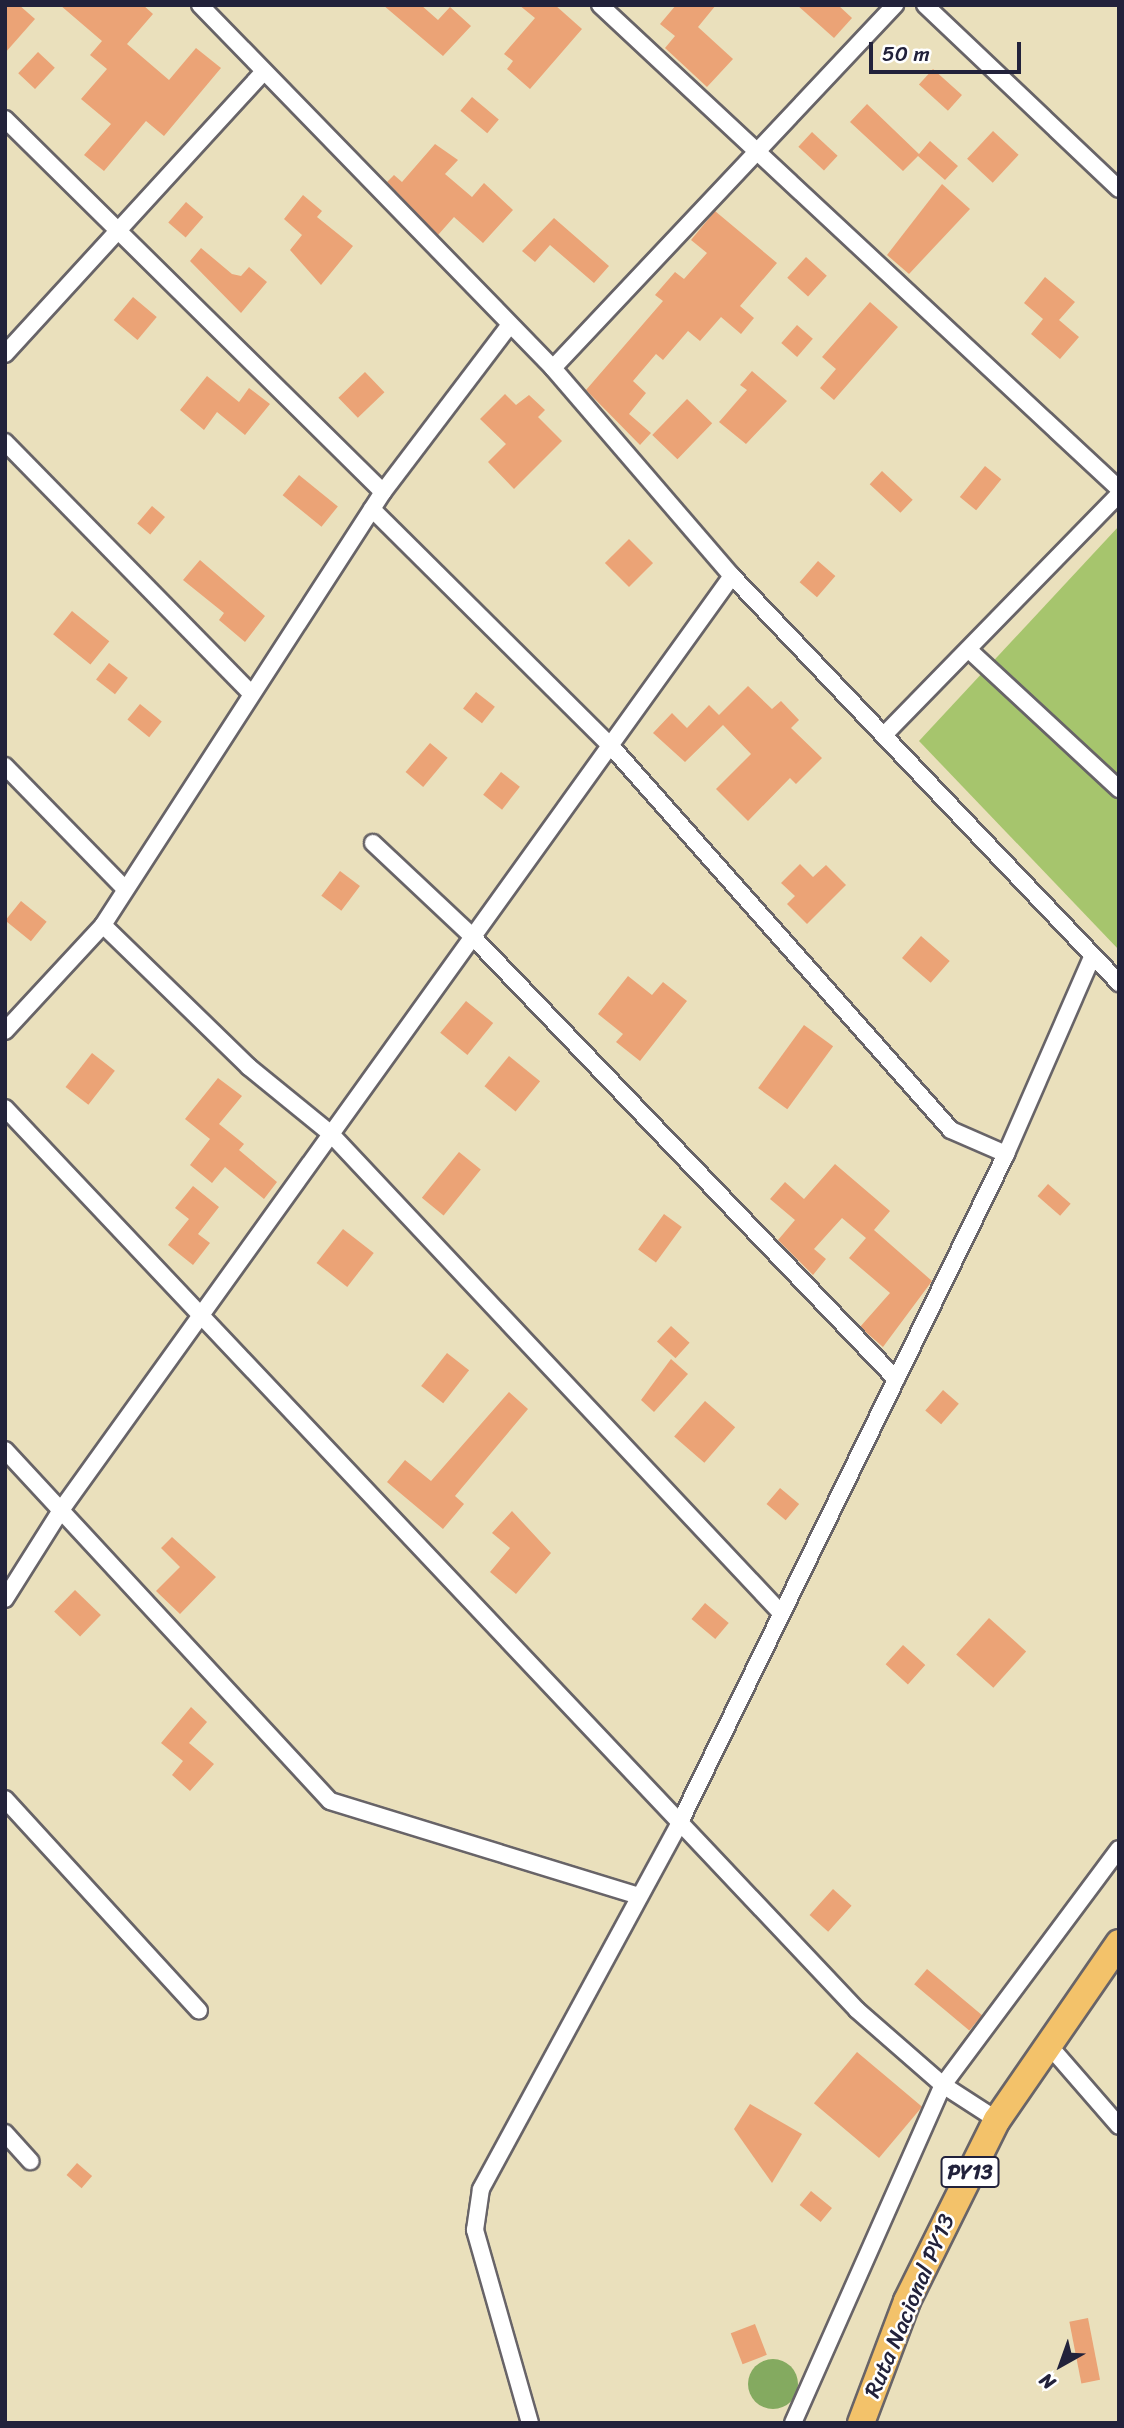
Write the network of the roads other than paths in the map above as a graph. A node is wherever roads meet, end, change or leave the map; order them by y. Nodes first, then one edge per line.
1 (200, 5) edge
2 (600, 5) edge
3 (895, 5) edge
4 (925, 5) edge
5 (261, 75) junction
6 (5, 119) edge
7 (757, 151) junction
8 (1119, 189) edge
9 (120, 233) junction
10 (509, 326) junction
11 (5, 354) edge
12 (553, 368) junction
13 (5, 442) edge
14 (1119, 491) edge
15 (383, 492) junction
16 (372, 509) junction
17 (732, 576) junction
18 (969, 650) junction
19 (250, 692) junction
20 (885, 734) junction
21 (610, 745) junction
22 (5, 766) edge
23 (1119, 789) edge
24 (373, 843) dead end
25 (122, 886) junction
26 (103, 925) junction
27 (472, 936) junction
28 (1093, 957) junction
29 (1119, 983) edge
30 (5, 1031) edge
31 (5, 1108) edge
32 (330, 1133) junction
33 (1006, 1154) junction
34 (197, 1318) junction
35 (896, 1380) junction
36 (5, 1450) edge
37 (61, 1510) junction
38 (5, 1599) edge
39 (781, 1614) junction
40 (5, 1799) edge
41 (679, 1824) junction
42 (1119, 1849) edge
43 (638, 1896) junction
44 (1119, 1943) edge
45 (199, 2011) dead end
46 (1046, 2042) junction
47 (943, 2085) junction
48 (998, 2120) junction
49 (1119, 2126) edge
50 (5, 2133) edge
51 (30, 2161) dead end
52 (530, 2423) edge
53 (793, 2423) edge
54 (861, 2423) edge

1 - 5 street
2 - 7 street
3 - 7 street
4 - 8 street
5 - 9 street
5 - 10 street
6 - 9 street
7 - 12 street
7 - 14 street
9 - 11 street
9 - 15 street
10 - 12 street
10 - 15 street
12 - 17 street
13 - 19 street
14 - 18 street
15 - 16 street
16 - 19 street
16 - 21 street
17 - 20 street
17 - 21 street
18 - 20 street
18 - 23 street
19 - 25 street
20 - 28 street
21 - 27 street
21 - 33 street
22 - 25 street
24 - 27 street
25 - 26 street
26 - 30 street
26 - 32 street
27 - 32 street
27 - 35 street
28 - 29 street
28 - 33 street
31 - 34 street
32 - 34 street
32 - 39 street
33 - 35 street
34 - 37 street
34 - 41 street
35 - 39 street
36 - 37 street
37 - 38 street
37 - 43 street
39 - 41 street
40 - 45 street
41 - 43 street
41 - 47 street
42 - 47 street
43 - 52 street
44 - 46 highway, Ruta Nacional PY13 / PY13
46 - 48 highway, Ruta Nacional PY13 / PY13
46 - 49 street
47 - 48 street
47 - 53 street
48 - 54 highway, Ruta Nacional PY13 / PY13
50 - 51 street

